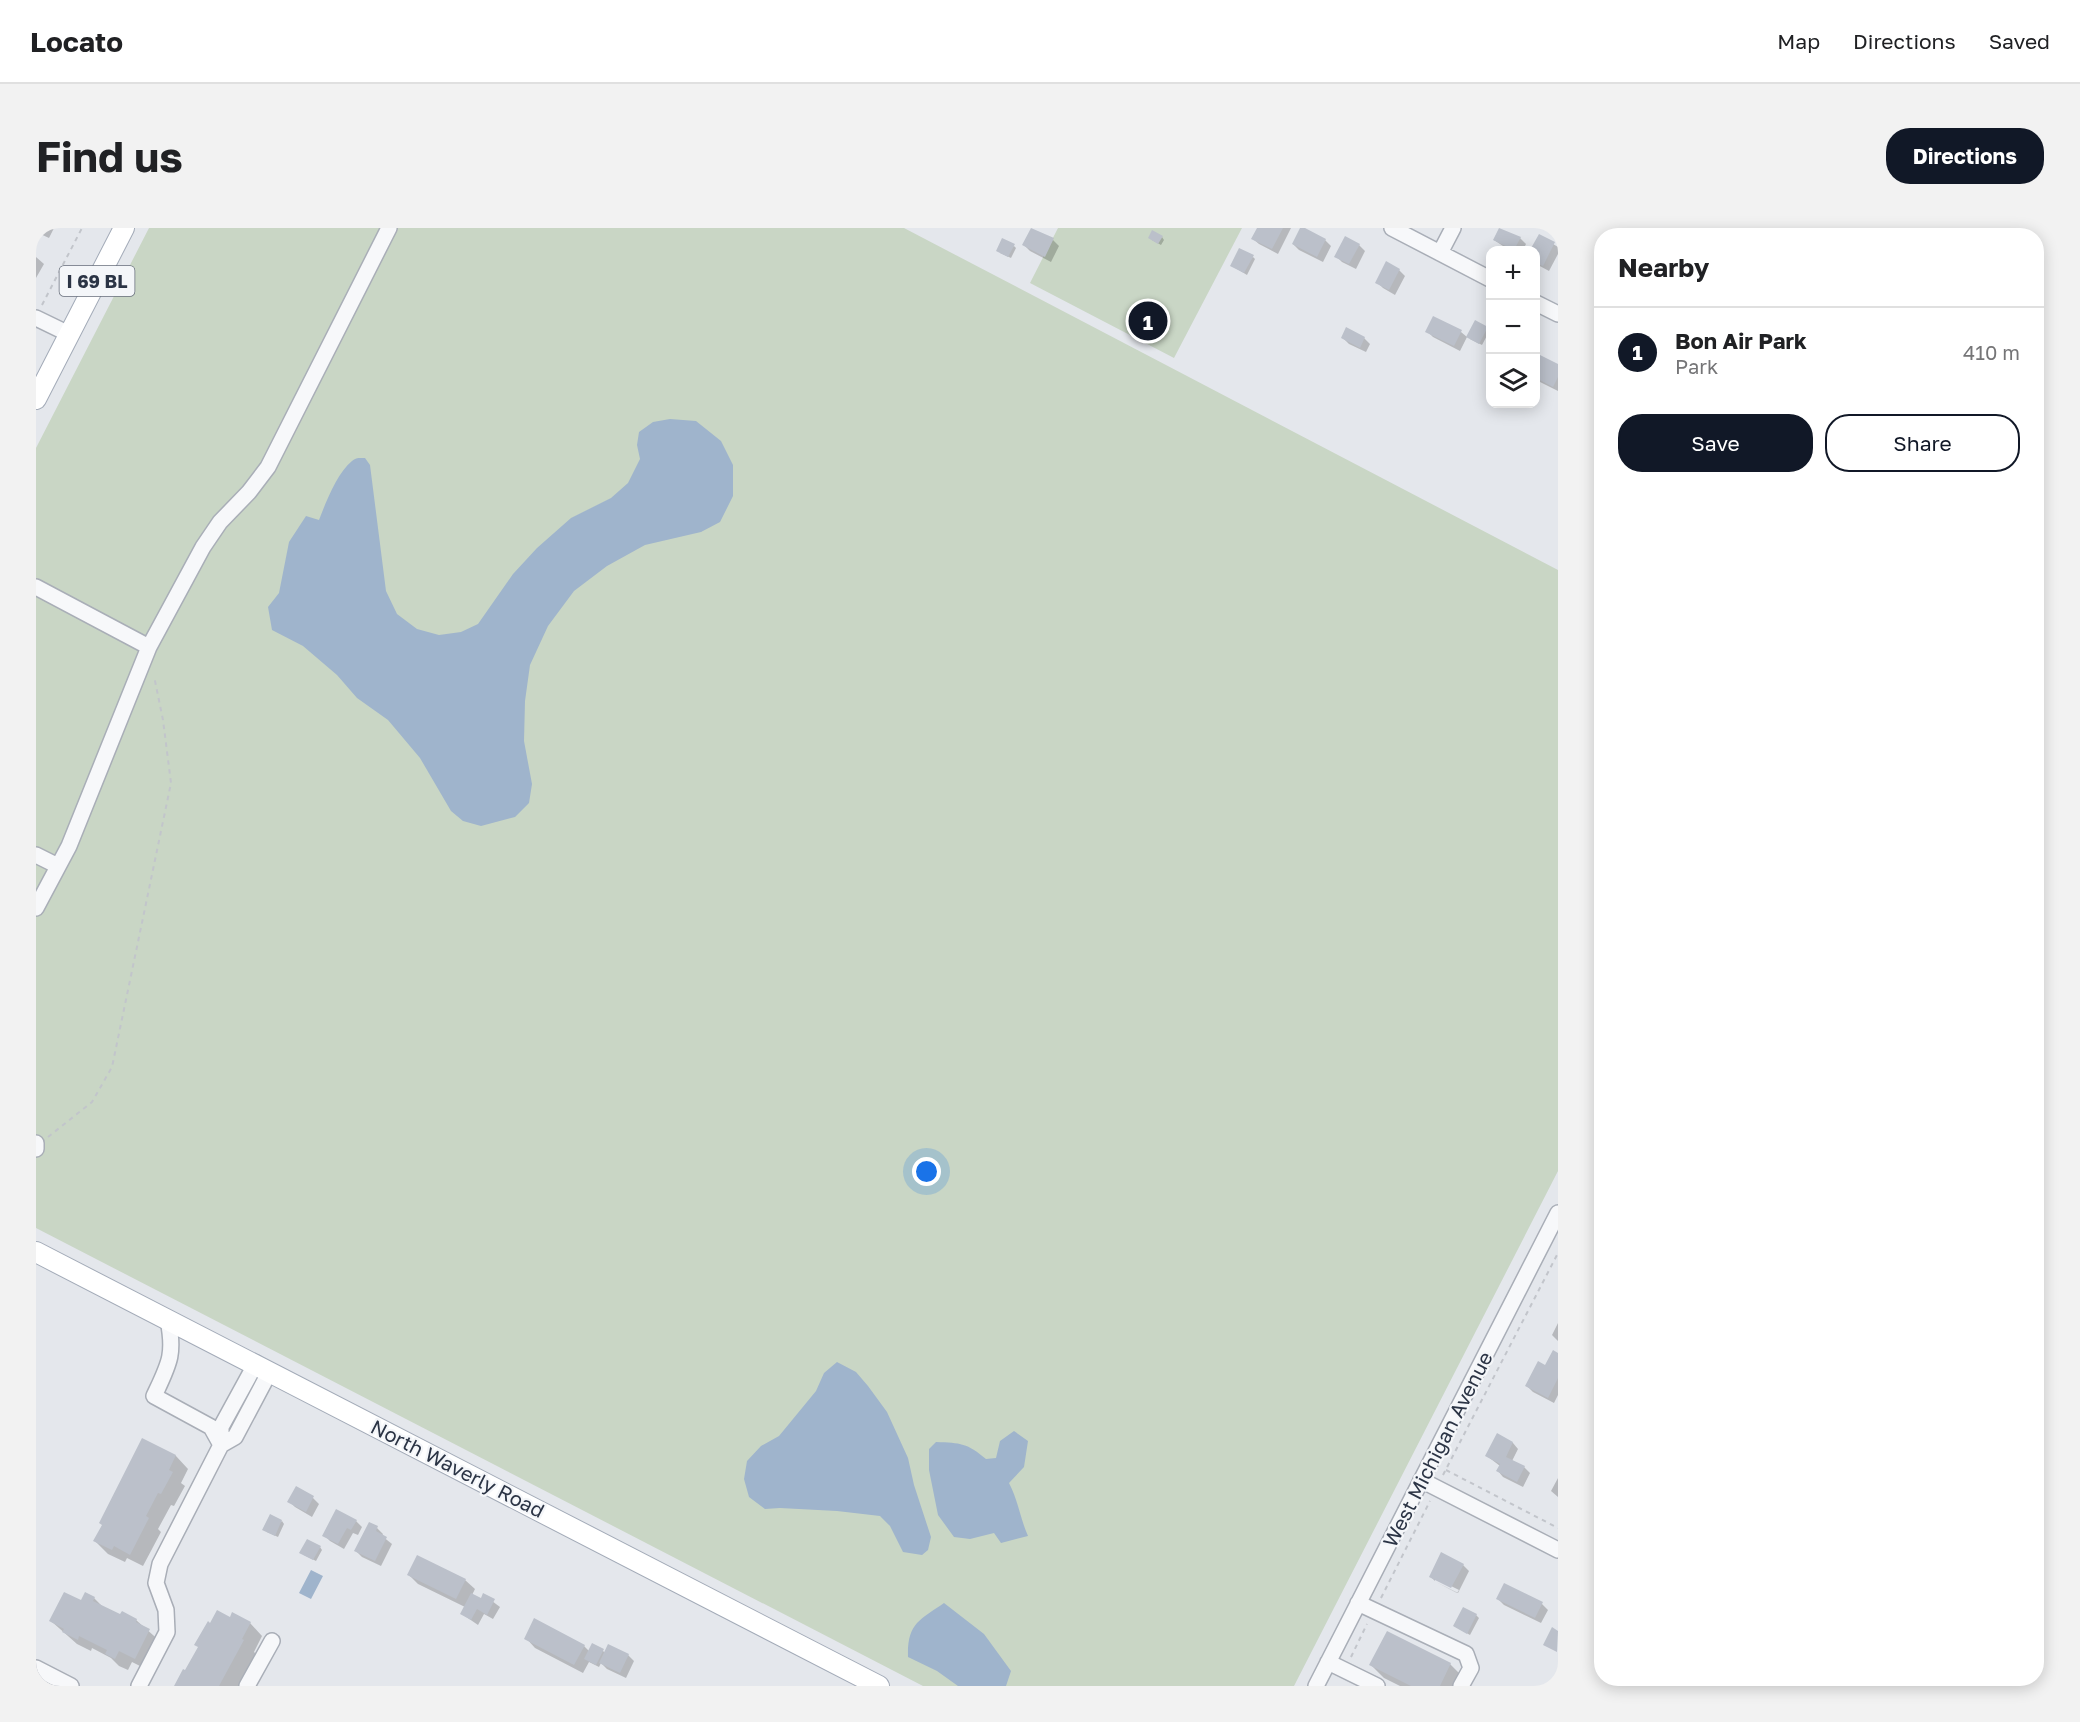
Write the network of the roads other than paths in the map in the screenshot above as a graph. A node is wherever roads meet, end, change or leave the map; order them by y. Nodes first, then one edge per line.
1 (124, 228) edge
2 (389, 228) edge
3 (1392, 228) edge
4 (1453, 228) edge
5 (1440, 253) junction
6 (1486, 276) edge
7 (1540, 305) edge
8 (39, 311) edge
9 (1558, 314) edge
10 (69, 334) junction
11 (36, 399) edge
12 (36, 587) edge
13 (149, 647) junction
14 (36, 855) edge
15 (58, 866) junction
16 (36, 908) edge
17 (1558, 1213) edge
18 (36, 1252) edge
19 (168, 1320) junction
20 (263, 1367) junction
21 (221, 1445) junction
22 (1421, 1480) junction
23 (1558, 1550) edge
24 (1358, 1603) junction
25 (272, 1641) dead end
26 (1328, 1662) junction
27 (36, 1668) edge
28 (71, 1686) edge
29 (139, 1686) edge
30 (247, 1686) edge
31 (879, 1686) edge
32 (1316, 1686) edge
33 (1377, 1686) edge
34 (1461, 1686) edge

1 - 10 main road, I 69 BL
2 - 13 street
3 - 5 street
4 - 5 street
5 - 6 street
7 - 9 street
8 - 10 street
10 - 11 main road, I 69 BL
12 - 13 street
13 - 15 street
14 - 15 street
15 - 16 street
17 - 22 street, West Michigan Avenue
18 - 19 main road, North Waverly Road
19 - 20 main road, North Waverly Road
19 - 21 street
20 - 21 street
20 - 31 main road, North Waverly Road
21 - 29 street
22 - 23 street
22 - 24 street, West Michigan Avenue
24 - 26 street, West Michigan Avenue
24 - 34 street
25 - 30 street
26 - 32 street, West Michigan Avenue
26 - 33 street
27 - 28 street

